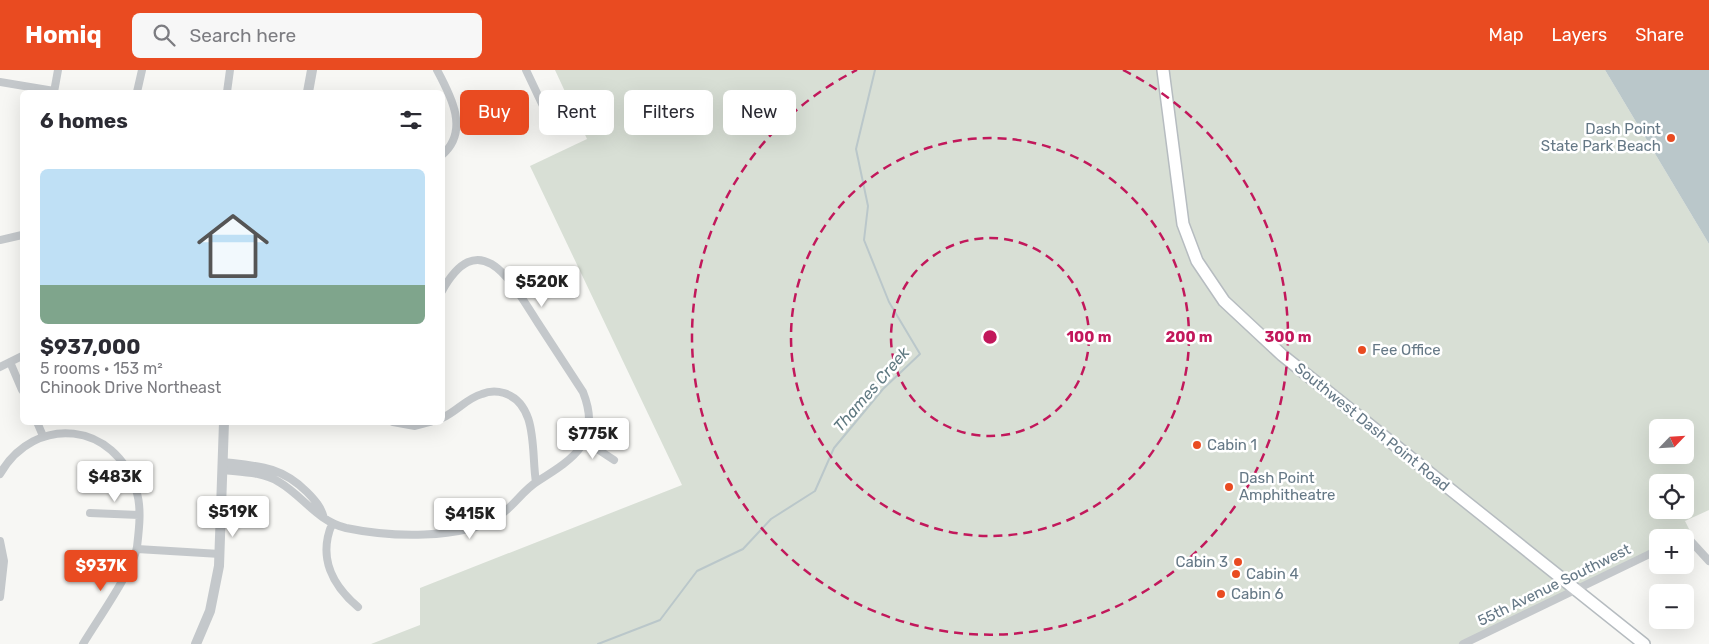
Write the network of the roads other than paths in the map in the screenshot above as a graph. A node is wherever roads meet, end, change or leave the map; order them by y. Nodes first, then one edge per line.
1 (58, 70) edge
2 (142, 70) edge
3 (230, 70) edge
4 (312, 70) edge
5 (437, 70) edge
6 (526, 70) edge
7 (1163, 70) edge
8 (0, 82) edge
9 (43, 90) edge
10 (54, 90) edge
11 (137, 90) edge
12 (227, 90) edge
13 (308, 90) edge
14 (539, 97) edge
15 (445, 150) edge
16 (20, 235) edge
17 (0, 240) edge
18 (445, 286) edge
19 (20, 357) edge
20 (10, 362) junction
21 (0, 367) edge
22 (20, 385) edge
23 (445, 416) edge
24 (38, 425) edge
25 (224, 425) edge
26 (43, 436) junction
27 (585, 441) junction
28 (614, 460) dead end
29 (223, 466) junction
30 (0, 474) edge
31 (536, 482) junction
32 (90, 513) dead end
33 (139, 515) junction
34 (332, 524) junction
35 (0, 541) edge
36 (1694, 545) edge
37 (136, 549) junction
38 (220, 554) junction
39 (1649, 555) edge
40 (1709, 561) edge
41 (1577, 591) junction
42 (0, 597) edge
43 (358, 607) dead end
44 (83, 644) edge
45 (196, 644) edge
46 (1463, 644) edge
47 (1644, 644) edge

1 - 10 street
2 - 11 street
3 - 12 street
4 - 13 street
5 - 15 street
6 - 14 street
7 - 41 main road, Southwest Dash Point Road
8 - 9 street
16 - 17 street
18 - 27 street
19 - 20 street
20 - 21 street
20 - 22 street
23 - 31 street
24 - 26 street
25 - 29 street
26 - 30 street
26 - 33 street
27 - 28 street
27 - 31 street
29 - 34 street
29 - 38 street
31 - 34 street
32 - 33 street
33 - 37 street
34 - 43 street
35 - 42 street
36 - 40 street
37 - 38 street
37 - 44 street
38 - 45 street
39 - 41 street, 55th Avenue Southwest
41 - 46 street, 55th Avenue Southwest
41 - 47 main road, Southwest Dash Point Road

